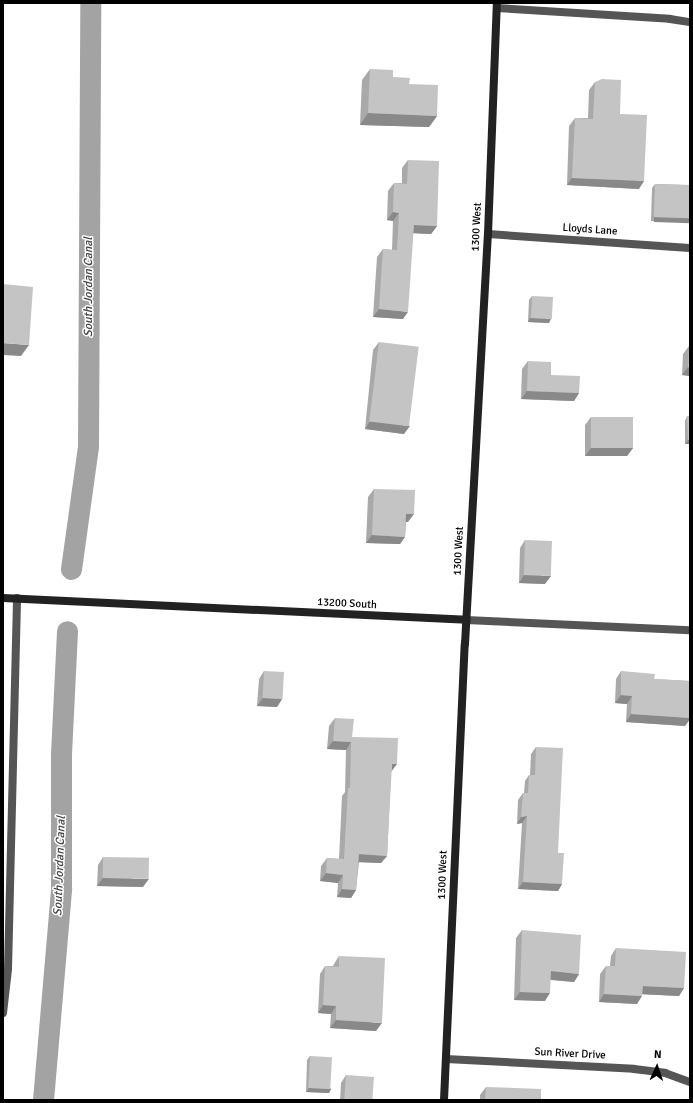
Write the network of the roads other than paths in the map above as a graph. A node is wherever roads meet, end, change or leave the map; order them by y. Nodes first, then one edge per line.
1 (497, 5) edge
2 (690, 22) edge
3 (488, 234) junction
4 (690, 248) edge
5 (3, 598) edge
6 (17, 598) junction
7 (466, 620) junction
8 (690, 630) edge
9 (3, 1013) edge
10 (446, 1058) junction
11 (690, 1082) edge
12 (444, 1100) edge

1 - 2 street
1 - 3 street, 1300 West
3 - 4 street, Lloyds Lane
3 - 7 street, 1300 West
5 - 6 street, 13200 South
6 - 7 street, 13200 South
6 - 9 street
7 - 8 street, 13200 South
7 - 10 street, 1300 West
10 - 11 street, Sun River Drive
10 - 12 street, 1300 West

